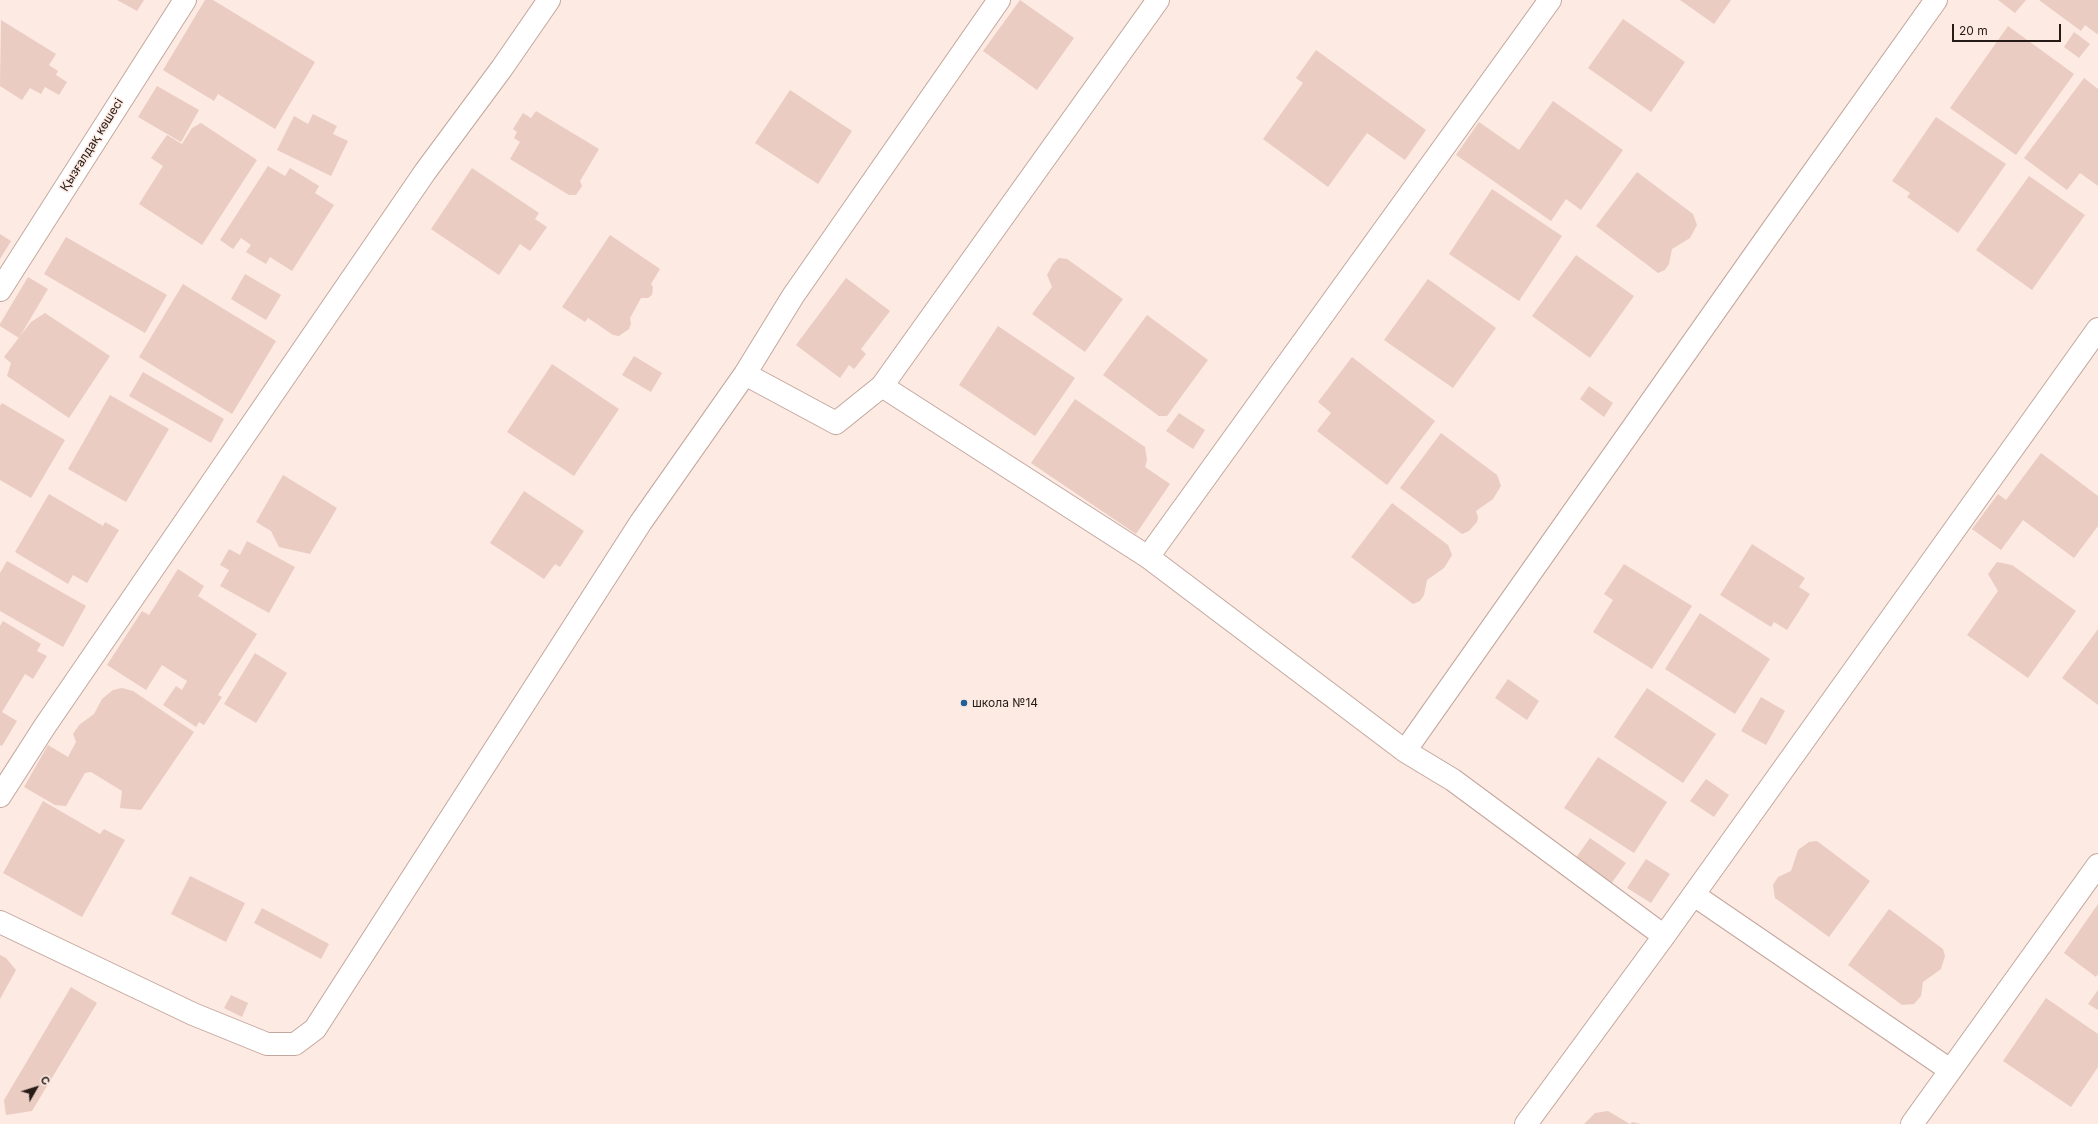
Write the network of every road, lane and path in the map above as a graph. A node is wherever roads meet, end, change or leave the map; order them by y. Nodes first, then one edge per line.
1 (185, 0) edge
2 (549, 0) edge
3 (999, 0) edge
4 (1158, 0) edge
5 (1550, 0) edge
6 (1936, 0) edge
7 (0, 290) edge
8 (2098, 329) edge
9 (745, 374) junction
10 (882, 386) junction
11 (1148, 557) junction
12 (1405, 751) junction
13 (0, 796) edge
14 (2098, 865) edge
15 (1694, 895) junction
16 (0, 922) edge
17 (1664, 936) junction
18 (1950, 1070) junction
19 (1526, 1124) edge
20 (1912, 1124) edge

1 - 7 street, Қызғалдақ көшесі
2 - 13 street
3 - 9 street
4 - 10 street
5 - 11 street
6 - 12 street
8 - 15 street
9 - 10 street
9 - 16 street
10 - 11 street
11 - 12 street
12 - 17 street
14 - 18 street
15 - 17 street
15 - 18 street
17 - 19 street
18 - 20 street

